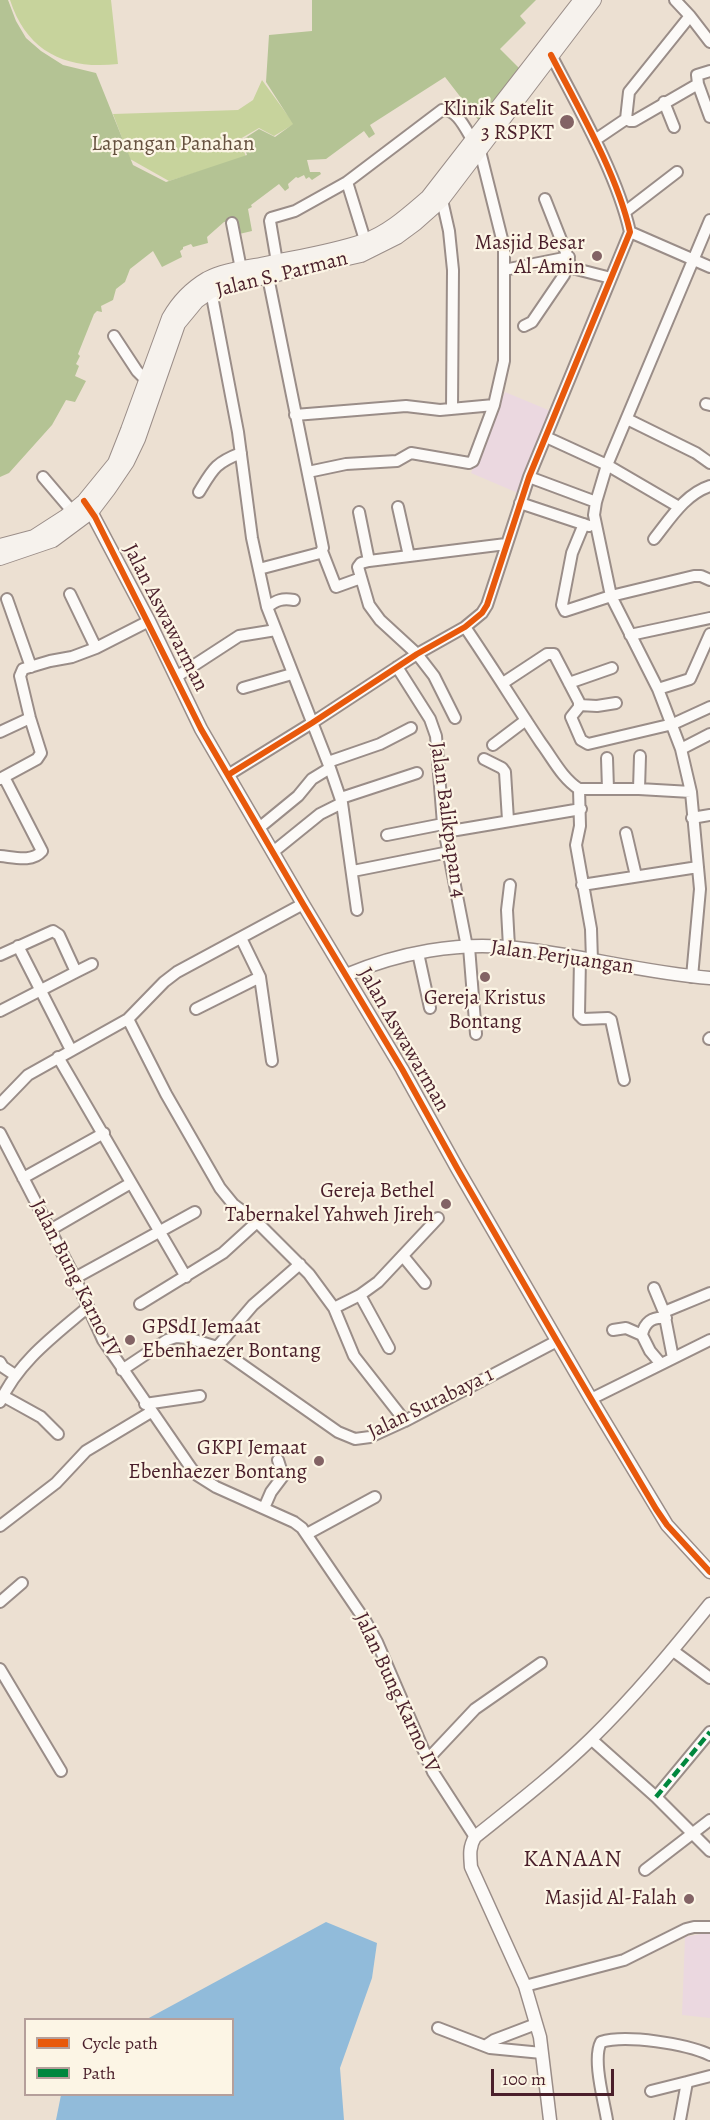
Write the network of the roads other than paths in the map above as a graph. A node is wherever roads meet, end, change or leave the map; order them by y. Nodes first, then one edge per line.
1 (581, 0) edge
2 (594, 0) edge
3 (675, 0) edge
4 (690, 16) junction
5 (710, 42) edge
6 (551, 55) junction
7 (710, 71) edge
8 (698, 84) junction
9 (664, 102) junction
10 (710, 117) edge
11 (626, 119) junction
12 (674, 127) dead end
13 (710, 128) edge
14 (595, 140) junction
15 (477, 146) junction
16 (677, 172) dead end
17 (347, 182) junction
18 (545, 199) dead end
19 (442, 200) junction
20 (625, 212) junction
21 (710, 220) edge
22 (232, 223) dead end
23 (630, 232) junction
24 (365, 240) junction
25 (695, 260) junction
26 (277, 261) junction
27 (568, 262) junction
28 (710, 267) edge
29 (504, 270) junction
30 (254, 273) junction
31 (611, 278) junction
32 (211, 291) junction
33 (524, 326) dead end
34 (114, 336) dead end
35 (146, 380) junction
36 (494, 405) junction
37 (452, 409) junction
38 (295, 415) junction
39 (627, 419) junction
40 (546, 437) junction
41 (241, 453) junction
42 (710, 463) edge
43 (607, 465) junction
44 (308, 472) junction
45 (43, 477) dead end
46 (529, 477) junction
47 (710, 486) edge
48 (200, 492) dead end
49 (596, 502) junction
50 (520, 503) junction
51 (88, 506) junction
52 (398, 507) dead end
53 (679, 507) junction
54 (72, 511) junction
55 (359, 512) dead end
56 (584, 524) junction
57 (598, 530) junction
58 (654, 539) dead end
59 (506, 544) junction
60 (0, 546) edge
61 (322, 551) junction
62 (409, 556) junction
63 (0, 558) edge
64 (364, 563) junction
65 (259, 570) junction
66 (361, 578) junction
67 (710, 580) edge
68 (70, 594) dead end
69 (611, 596) junction
70 (7, 599) dead end
71 (294, 600) dead end
72 (267, 607) junction
73 (710, 618) edge
74 (148, 621) junction
75 (465, 627) junction
76 (276, 630) junction
77 (710, 634) edge
78 (630, 635) junction
79 (96, 648) junction
80 (417, 654) junction
81 (31, 667) junction
82 (397, 668) junction
83 (612, 668) dead end
84 (292, 674) junction
85 (176, 677) junction
86 (569, 682) junction
87 (503, 683) junction
88 (243, 688) dead end
89 (658, 689) junction
90 (616, 703) dead end
91 (579, 705) junction
92 (710, 707) edge
93 (30, 718) junction
94 (455, 718) dead end
95 (526, 720) junction
96 (312, 723) junction
97 (673, 724) junction
98 (411, 728) dead end
99 (0, 732) edge
100 (710, 734) edge
101 (493, 745) dead end
102 (681, 749) junction
103 (640, 756) dead end
104 (607, 758) dead end
105 (484, 759) dead end
106 (329, 765) junction
107 (417, 773) dead end
108 (228, 775) junction
109 (2, 778) edge
110 (579, 789) junction
111 (608, 789) junction
112 (639, 789) junction
113 (691, 792) junction
114 (341, 801) junction
115 (581, 809) junction
116 (710, 815) edge
117 (692, 818) junction
118 (508, 820) junction
119 (259, 828) junction
120 (444, 828) junction
121 (626, 833) dead end
122 (387, 835) dead end
123 (273, 852) junction
124 (449, 852) junction
125 (0, 856) edge
126 (698, 867) junction
127 (353, 871) junction
128 (636, 876) junction
129 (510, 885) dead end
130 (582, 885) junction
131 (705, 886) edge
132 (303, 904) junction
133 (357, 910) dead end
134 (241, 938) junction
135 (18, 946) junction
136 (468, 947) junction
137 (508, 947) junction
138 (418, 953) junction
139 (0, 954) edge
140 (586, 960) junction
141 (92, 964) dead end
142 (76, 972) junction
143 (346, 975) junction
144 (260, 977) junction
145 (692, 977) junction
146 (710, 978) edge
147 (40, 991) junction
148 (196, 1008) dead end
149 (430, 1008) dead end
150 (0, 1011) edge
151 (128, 1019) junction
152 (476, 1034) dead end
153 (71, 1050) junction
154 (58, 1057) junction
155 (272, 1061) dead end
156 (624, 1080) dead end
157 (0, 1104) edge
158 (0, 1133) edge
159 (104, 1133) junction
160 (23, 1178) junction
161 (131, 1183) junction
162 (195, 1212) dead end
163 (438, 1218) dead end
164 (257, 1222) junction
165 (50, 1230) junction
166 (159, 1232) junction
167 (403, 1256) junction
168 (300, 1264) junction
169 (186, 1276) junction
170 (75, 1278) junction
171 (425, 1283) dead end
172 (654, 1288) dead end
173 (710, 1293) edge
174 (360, 1295) junction
175 (140, 1304) dead end
176 (88, 1307) junction
177 (334, 1308) junction
178 (665, 1315) junction
179 (613, 1330) dead end
180 (642, 1335) junction
181 (710, 1340) edge
182 (557, 1341) junction
183 (217, 1347) junction
184 (389, 1348) dead end
185 (673, 1358) junction
186 (0, 1362) edge
187 (661, 1364) junction
188 (122, 1370) junction
189 (15, 1374) junction
190 (200, 1396) dead end
191 (2, 1399) edge
192 (591, 1399) junction
193 (148, 1408) junction
194 (405, 1421) junction
195 (58, 1434) dead end
196 (278, 1460) dead end
197 (375, 1497) dead end
198 (264, 1508) junction
199 (0, 1526) edge
200 (308, 1534) junction
201 (710, 1572) edge
202 (22, 1583) dead end
203 (0, 1602) edge
204 (710, 1604) edge
205 (672, 1650) junction
206 (542, 1664) dead end
207 (0, 1670) edge
208 (710, 1678) edge
209 (591, 1739) junction
210 (708, 1739) edge
211 (427, 1760) junction
212 (61, 1771) dead end
213 (656, 1797) junction
214 (710, 1820) edge
215 (694, 1833) junction
216 (475, 1837) junction
217 (710, 1851) edge
218 (645, 1870) dead end
219 (710, 1927) edge
220 (525, 1986) junction
221 (536, 2024) junction
222 (438, 2028) dead end
223 (485, 2046) junction
224 (542, 2053) junction
225 (710, 2055) edge
226 (710, 2076) edge
227 (687, 2082) junction
228 (651, 2091) dead end
229 (550, 2120) edge
230 (607, 2120) edge
231 (680, 2120) edge

1 - 15 main road, Jalan S. Parman
2 - 6 main road, Jalan S. Parman
3 - 4 street
4 - 5 street
4 - 11 street
6 - 14 street
6 - 15 main road, Jalan S. Parman
7 - 8 street
8 - 9 street
8 - 10 street
9 - 11 street
9 - 12 street
10 - 13 street
11 - 14 street
14 - 20 street
15 - 17 street
15 - 19 main road, Jalan S. Parman
15 - 24 main road, Jalan S. Parman
15 - 29 street
16 - 20 street
17 - 24 street
17 - 26 street
18 - 27 street
19 - 30 main road, Jalan S. Parman
19 - 37 street
20 - 23 street
21 - 25 street
22 - 30 street
23 - 25 street
23 - 31 street
24 - 26 main road, Jalan S. Parman
25 - 28 street
25 - 39 street
26 - 30 main road, Jalan S. Parman
27 - 29 street
27 - 31 street
27 - 33 street
29 - 36 street
30 - 32 main road, Jalan S. Parman
30 - 35 main road, Jalan S. Parman
30 - 38 street
31 - 40 street
32 - 41 street
32 - 51 main road, Jalan S. Parman
34 - 35 street
35 - 51 main road, Jalan S. Parman
36 - 37 street
36 - 44 street
37 - 38 street
38 - 44 street
39 - 42 street
39 - 43 street
40 - 43 street
40 - 46 street
41 - 48 street
41 - 65 street
43 - 49 street
43 - 53 street
44 - 61 street
45 - 54 street
46 - 49 street
46 - 50 street
47 - 53 street
49 - 57 street
50 - 56 street
50 - 59 street
51 - 54 main road, Jalan S. Parman
51 - 63 main road, Jalan S. Parman
51 - 74 street, Jalan Aswawarman
52 - 62 street
53 - 58 street
54 - 60 main road, Jalan S. Parman
55 - 64 street
56 - 57 street
56 - 69 street
57 - 69 street
59 - 62 street
59 - 75 street
61 - 65 street
61 - 66 street
62 - 64 street
64 - 66 street
65 - 72 street
66 - 80 street
67 - 69 street
68 - 79 street
69 - 78 street
70 - 81 street
71 - 72 street
72 - 76 street
73 - 78 street
74 - 79 street
74 - 85 street, Jalan Aswawarman
75 - 80 street
75 - 87 street
76 - 84 street
76 - 85 street
77 - 89 street
78 - 89 street
79 - 81 street
80 - 82 street
80 - 94 street
81 - 93 street
82 - 96 street
82 - 120 street, Jalan Balikpapan 4
83 - 86 street
84 - 88 street
84 - 96 street
85 - 108 street, Jalan Aswawarman
86 - 87 street
86 - 91 street
87 - 95 street
89 - 97 street
90 - 91 street
91 - 97 street
92 - 97 street
93 - 99 street
93 - 109 street
95 - 101 street
95 - 110 street
96 - 106 street
96 - 108 street
97 - 102 street
98 - 106 street
100 - 102 street
102 - 113 street
103 - 112 street
104 - 111 street
105 - 118 street
106 - 114 street
106 - 119 street
107 - 114 street
108 - 119 street, Jalan Aswawarman
109 - 125 street
110 - 111 street
110 - 115 street
111 - 112 street
112 - 113 street
113 - 117 street
114 - 123 street
114 - 127 street
115 - 118 street
115 - 130 street
116 - 117 street
117 - 126 street
118 - 120 street
119 - 123 street, Jalan Aswawarman
120 - 122 street
120 - 124 street, Jalan Balikpapan 4
121 - 128 street
123 - 132 street, Jalan Aswawarman
124 - 127 street
124 - 136 street, Jalan Balikpapan 4
126 - 128 street
126 - 131 street
127 - 133 street
128 - 130 street
129 - 137 street
130 - 140 street
131 - 145 street
132 - 134 street
132 - 143 street, Jalan Aswawarman
134 - 144 street
134 - 151 street
135 - 139 street
135 - 142 street
135 - 147 street
136 - 137 street, Jalan Perjuangan
136 - 138 street, Jalan Perjuangan
136 - 152 street, Jalan Balikpapan 4
137 - 140 street, Jalan Perjuangan
138 - 143 street, Jalan Perjuangan
138 - 149 street
140 - 145 street, Jalan Perjuangan
140 - 156 street
141 - 142 street
142 - 147 street
143 - 182 street, Jalan Aswawarman
144 - 148 street
144 - 155 street
145 - 146 street, Jalan Perjuangan
147 - 150 street
147 - 153 street
151 - 153 street
151 - 164 street
153 - 154 street
154 - 157 street
154 - 159 street
158 - 160 street, Jalan Bung Karno IV
159 - 160 street
159 - 161 street
160 - 165 street, Jalan Bung Karno IV
161 - 165 street
161 - 166 street
162 - 166 street
163 - 167 street
164 - 168 street
164 - 169 street
165 - 170 street, Jalan Bung Karno IV
166 - 169 street
166 - 170 street
167 - 171 street
167 - 174 street
168 - 177 street
168 - 183 street
169 - 175 street
170 - 176 street, Jalan Bung Karno IV
172 - 178 street
173 - 178 street
174 - 177 street
174 - 184 street
176 - 188 street, Jalan Bung Karno IV
176 - 189 street
177 - 194 street
178 - 180 street
178 - 185 street
179 - 180 street
180 - 187 street
181 - 185 street
182 - 192 street, Jalan Aswawarman
182 - 194 street, Jalan Surabaya 1
183 - 188 street, Jalan Surabaya 1
183 - 194 street, Jalan Surabaya 1
185 - 187 street
186 - 189 street
187 - 192 street
188 - 193 street, Jalan Bung Karno IV
189 - 191 street
190 - 193 street
191 - 195 street
192 - 201 street, Jalan Aswawarman
193 - 198 street, Jalan Bung Karno IV
193 - 199 street
196 - 198 street
197 - 200 street
198 - 200 street, Jalan Bung Karno IV
200 - 211 street, Jalan Bung Karno IV
202 - 203 street
204 - 205 street
205 - 208 street
205 - 209 street
206 - 211 street
207 - 212 street
209 - 213 street
209 - 216 street
210 - 213 street
211 - 216 street, Jalan Bung Karno IV
213 - 215 street
214 - 215 street
215 - 217 street
215 - 218 street
216 - 220 street
219 - 220 street
220 - 221 street
221 - 223 street
221 - 224 street
222 - 223 street
223 - 224 street
224 - 229 street
225 - 230 street
226 - 227 street
227 - 228 street
227 - 231 street

